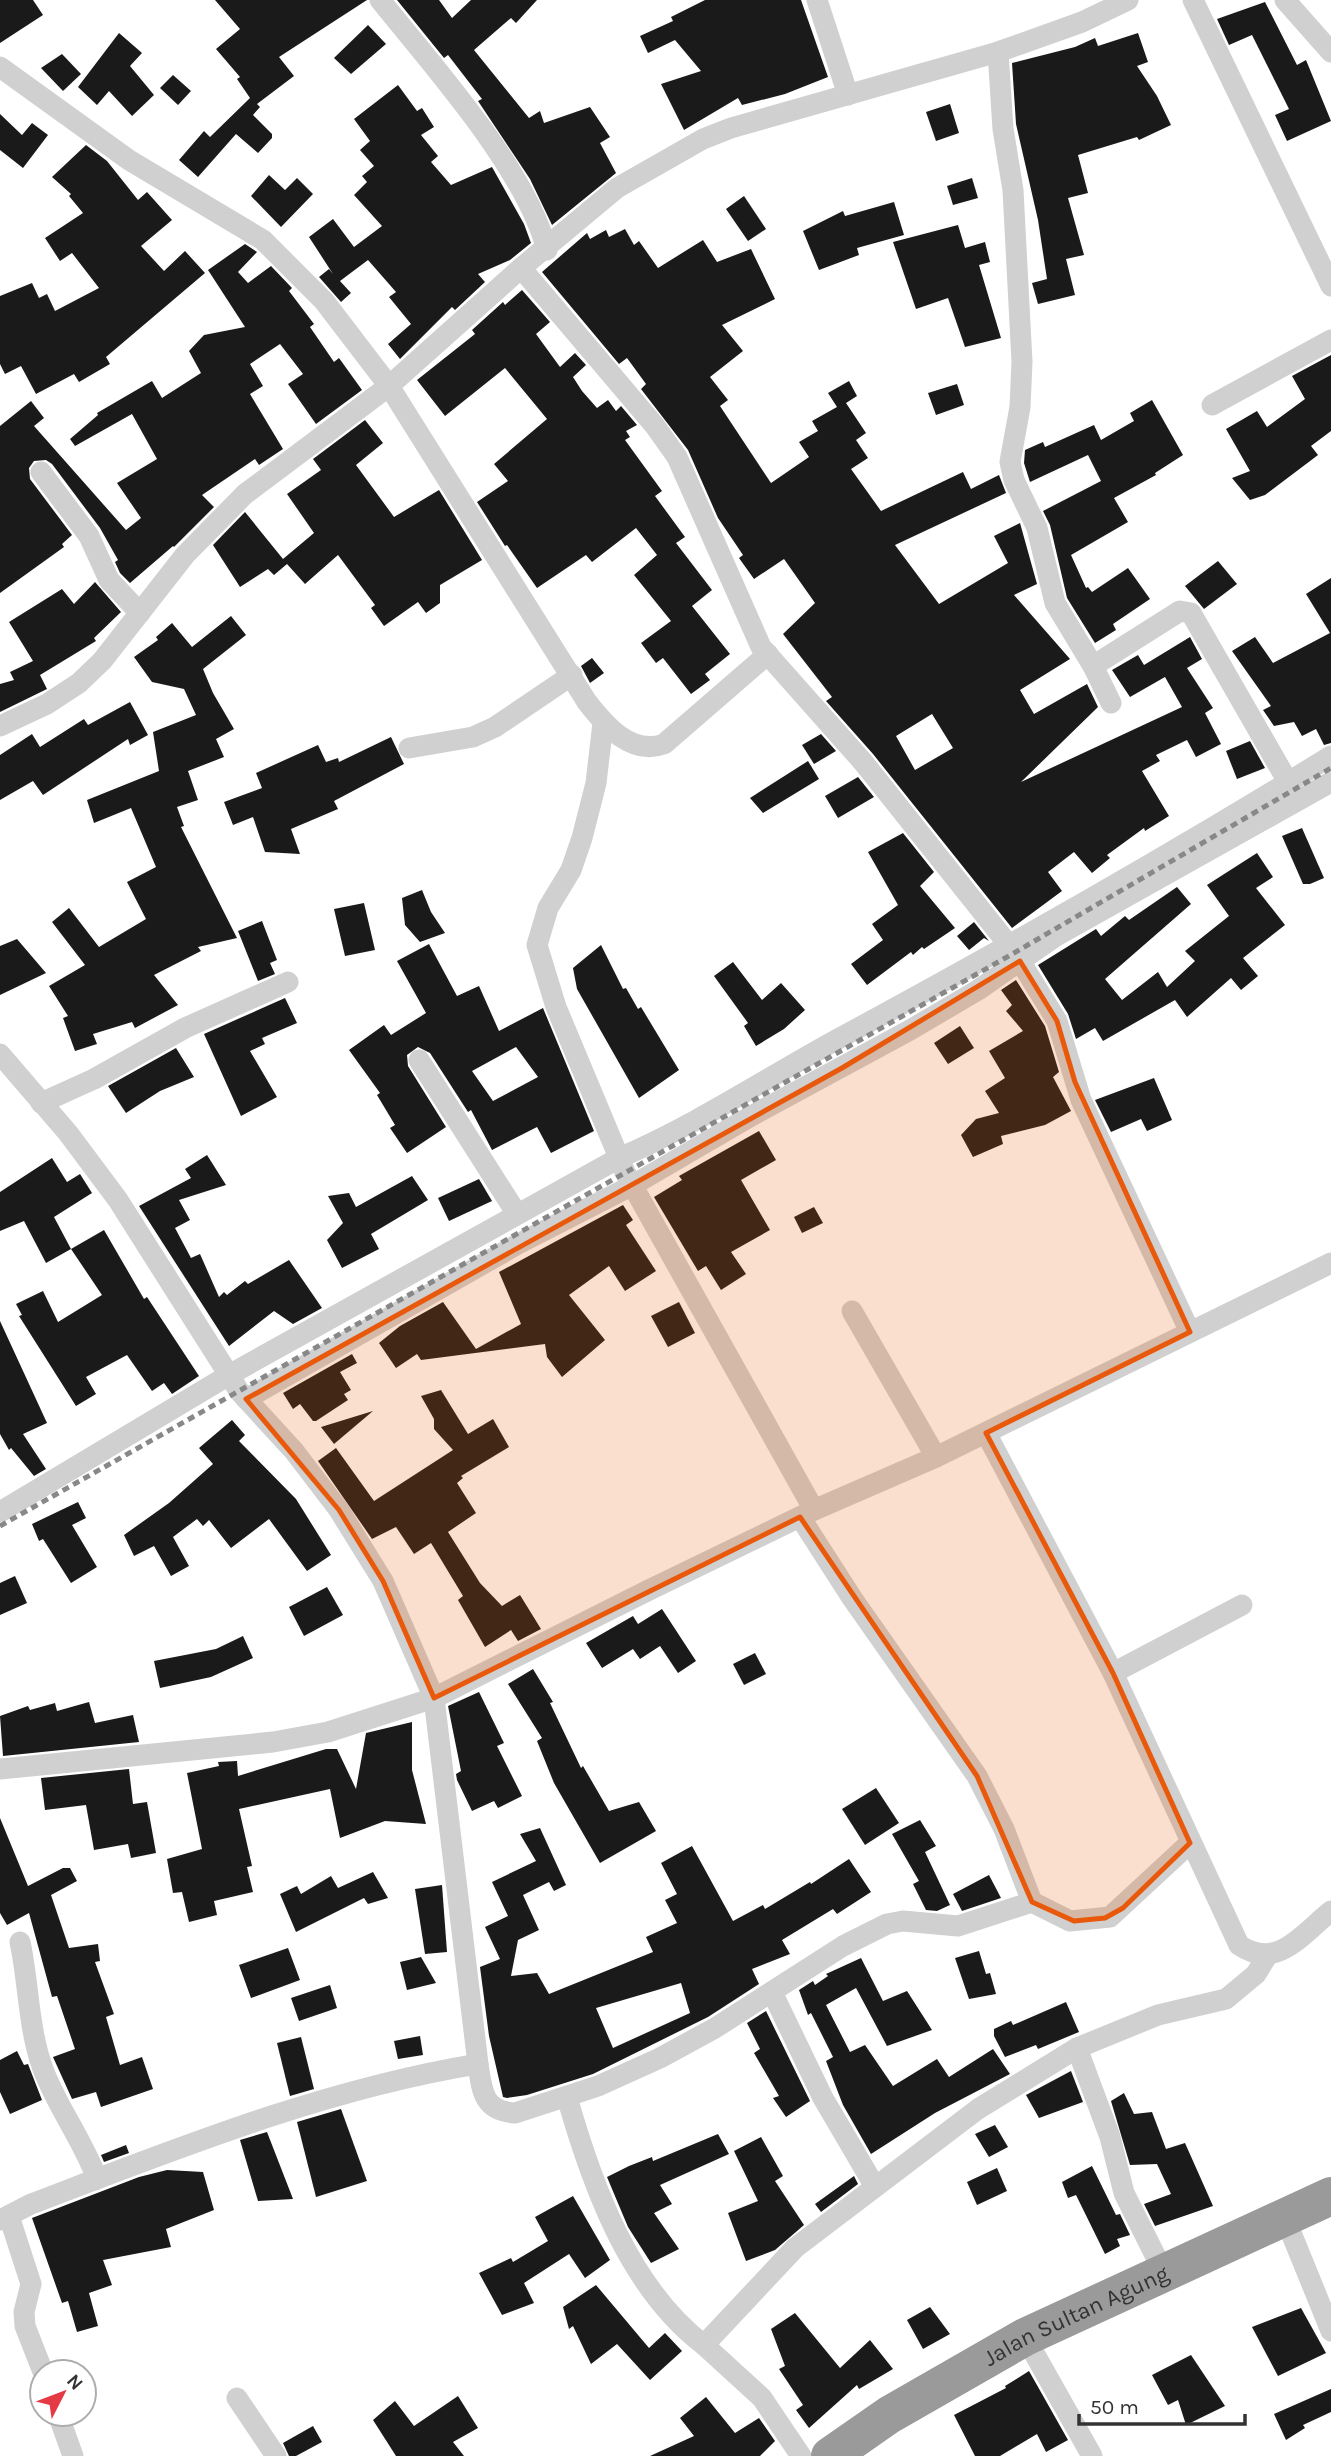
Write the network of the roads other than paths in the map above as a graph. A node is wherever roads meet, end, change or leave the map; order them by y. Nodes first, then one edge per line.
1 (380, 0) edge
2 (817, 0) edge
3 (1127, 0) edge
4 (1194, 0) edge
5 (1285, 0) edge
6 (998, 52) junction
7 (1331, 52) edge
8 (0, 67) edge
9 (848, 95) junction
10 (547, 250) junction
11 (521, 268) junction
12 (1331, 286) edge
13 (1331, 340) edge
14 (389, 386) junction
15 (1212, 405) dead end
16 (41, 472) dead end
17 (140, 613) junction
18 (768, 654) junction
19 (1093, 666) junction
20 (572, 675) junction
21 (1111, 703) dead end
22 (603, 723) junction
23 (0, 726) edge
24 (409, 748) dead end
25 (1331, 756) edge
26 (1288, 782) junction
27 (1331, 782) edge
28 (1014, 953) junction
29 (288, 982) dead end
30 (0, 1054) edge
31 (419, 1059) dead end
32 (41, 1103) junction
33 (619, 1158) junction
34 (633, 1185) junction
35 (517, 1214) junction
36 (1331, 1263) edge
37 (852, 1311) dead end
38 (1190, 1332) junction
39 (229, 1375) junction
40 (246, 1399) junction
41 (986, 1433) junction
42 (936, 1457) junction
43 (0, 1512) edge
44 (807, 1514) junction
45 (1242, 1605) dead end
46 (1113, 1673) junction
47 (434, 1698) junction
48 (0, 1769) edge
49 (1190, 1843) junction
50 (1032, 1902) junction
51 (1331, 1911) edge
52 (20, 1942) dead end
53 (1267, 1956) junction
54 (772, 1992) junction
55 (1079, 2054) junction
56 (478, 2064) junction
57 (567, 2097) junction
58 (97, 2179) junction
59 (874, 2185) junction
60 (1331, 2196) edge
61 (4, 2218) edge
62 (1285, 2218) junction
63 (1164, 2273) junction
64 (1331, 2330) edge
65 (1025, 2337) junction
66 (704, 2346) junction
67 (38, 2358) edge
68 (237, 2398) dead end
69 (63, 2428) edge
70 (73, 2456) edge
71 (276, 2456) edge
72 (801, 2456) edge
73 (830, 2456) edge
74 (1092, 2456) edge

1 - 10 street
2 - 9 street
3 - 6 street
4 - 12 street
5 - 7 street
6 - 9 street
6 - 19 street
8 - 14 street
9 - 10 street
10 - 11 street
11 - 14 street
11 - 18 street
13 - 15 street
14 - 17 street
14 - 20 street
16 - 17 street
17 - 23 street
18 - 22 street
18 - 28 street
19 - 21 street
19 - 26 street
20 - 22 street
20 - 24 street
22 - 33 street
25 - 26 street
26 - 28 street
27 - 28 street
28 - 33 street
28 - 34 street
28 - 38 street
29 - 32 street
30 - 32 street
31 - 35 street
32 - 39 street
33 - 34 street
33 - 35 street
34 - 40 street
34 - 44 street
35 - 39 street
36 - 38 street
37 - 42 street
38 - 41 street
39 - 40 street
39 - 43 street
40 - 47 street
41 - 42 street
41 - 46 street
42 - 44 street
44 - 47 street
44 - 50 street
45 - 46 street
46 - 49 street
47 - 48 street
47 - 56 street
49 - 50 street
49 - 53 street
50 - 54 street
51 - 53 street
52 - 58 street
53 - 55 street
54 - 57 street
54 - 59 street
55 - 59 street
55 - 63 street
56 - 57 street
56 - 58 street
57 - 66 street
58 - 61 street
59 - 66 street
60 - 62 highway, Jalan Sultan Agung
61 - 67 street
62 - 63 highway, Jalan Sultan Agung
62 - 64 street
63 - 65 highway, Jalan Sultan Agung
65 - 73 highway, Jalan Sultan Agung
65 - 74 street
66 - 72 street
68 - 71 street
69 - 70 street

